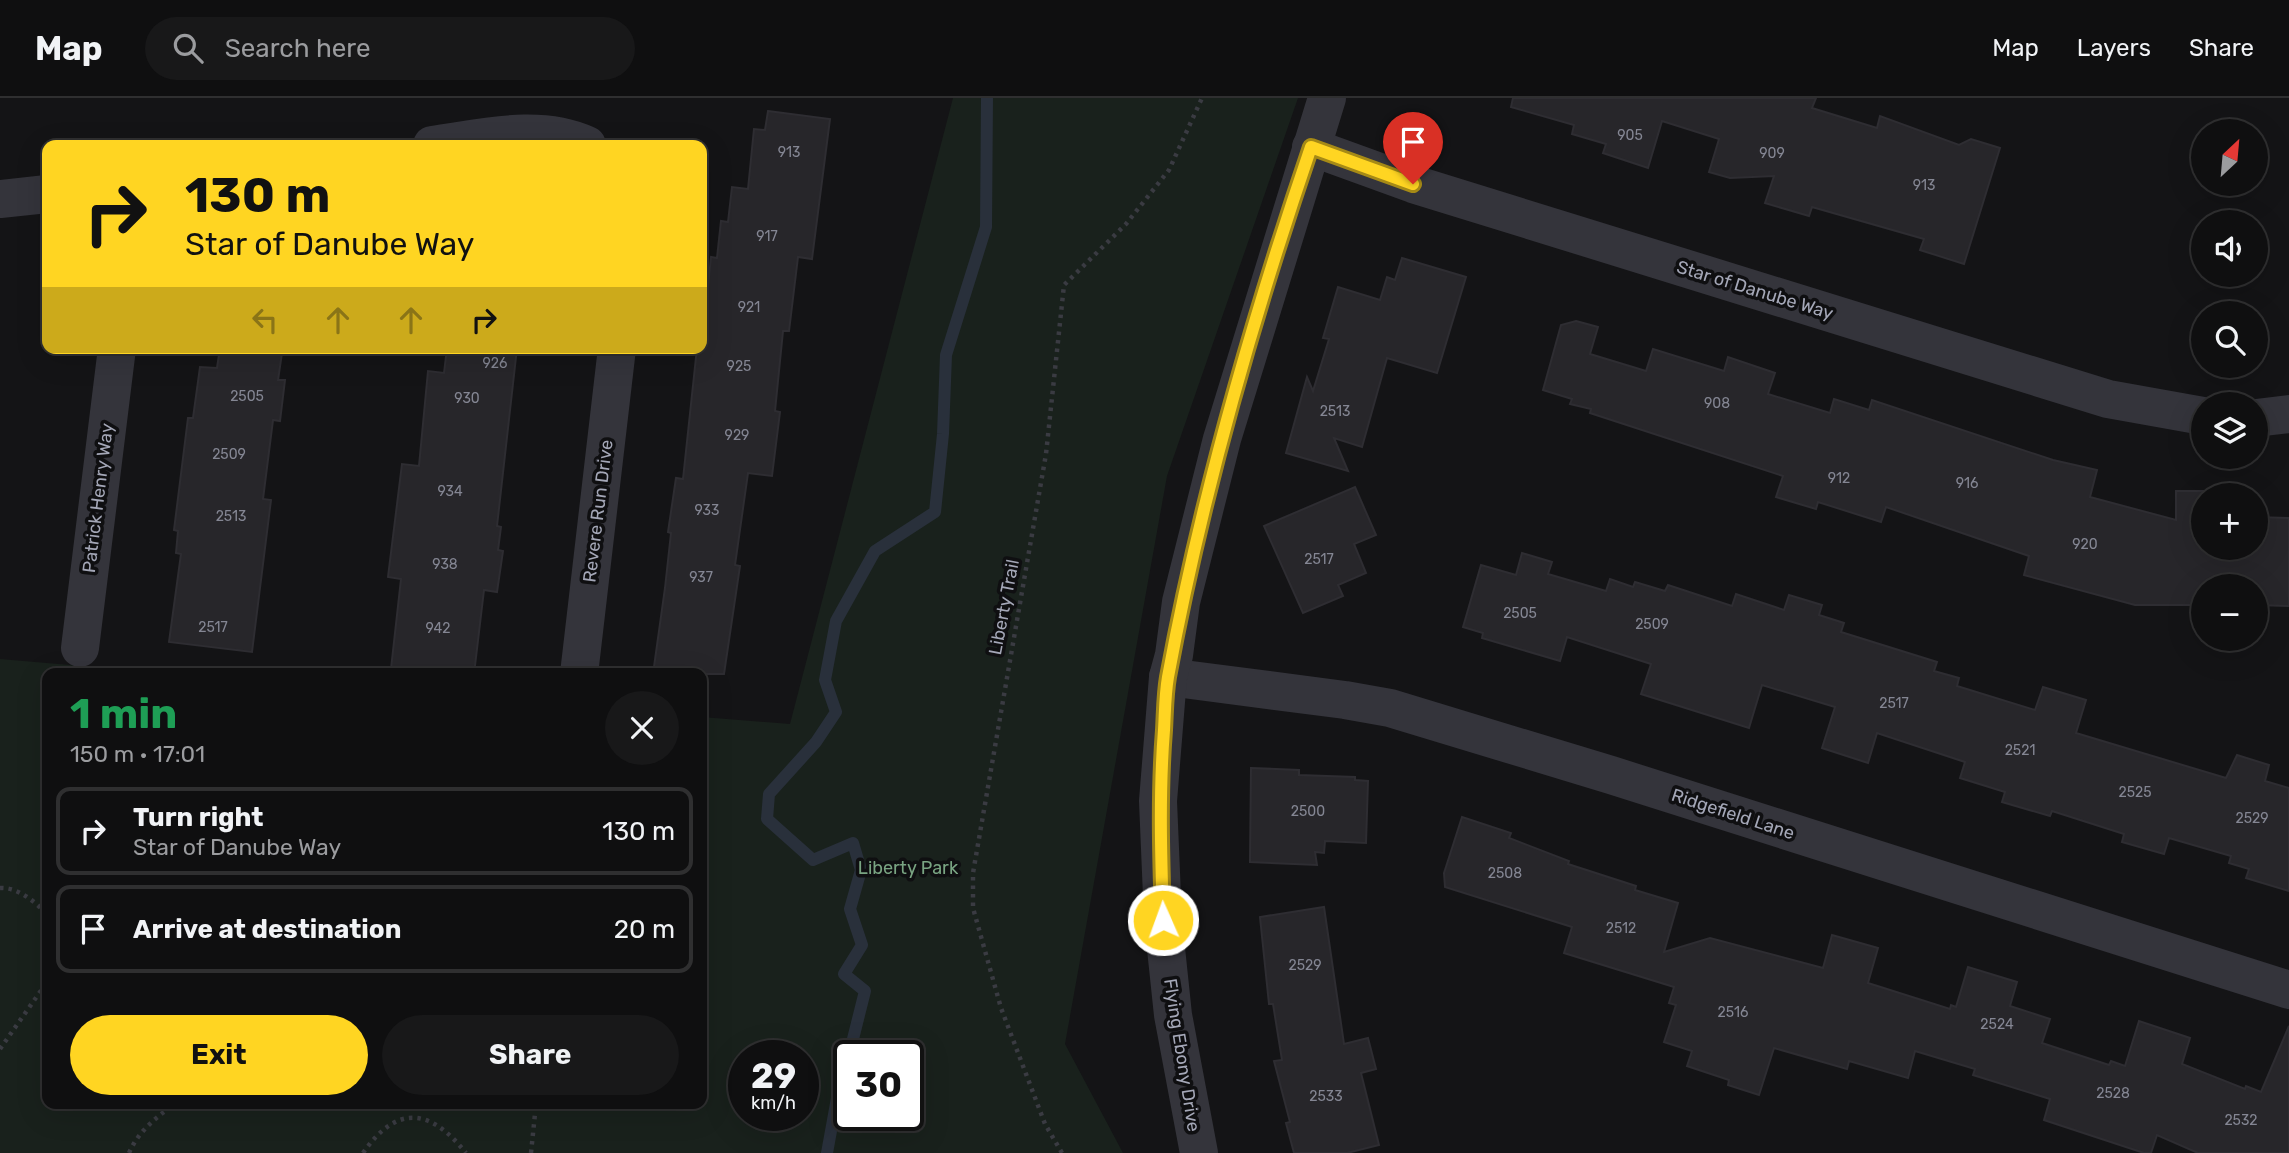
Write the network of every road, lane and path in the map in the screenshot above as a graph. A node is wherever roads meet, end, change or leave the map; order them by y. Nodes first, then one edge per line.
1 (1202, 98) edge
2 (1327, 98) edge
3 (469, 140) edge
4 (576, 140) edge
5 (1311, 147) junction
6 (42, 195) edge
7 (0, 199) edge
8 (116, 354) edge
9 (616, 354) edge
10 (2191, 414) edge
11 (2289, 414) edge
12 (2268, 417) edge
13 (80, 648) dead end
14 (580, 668) edge
15 (1168, 677) junction
16 (0, 888) edge
17 (42, 909) edge
18 (42, 989) edge
19 (2289, 990) edge
20 (0, 1049) edge
21 (168, 1109) edge
22 (535, 1109) edge
23 (129, 1153) edge
24 (363, 1153) edge
25 (466, 1153) edge
26 (531, 1153) edge
27 (1062, 1153) edge
28 (1199, 1153) edge

1 - 27 path, Liberty Trail
2 - 5 street, Flying Ebony Drive
3 - 4 street
5 - 10 street, Star of Danube Way
5 - 15 street, Flying Ebony Drive
6 - 7 street
8 - 13 street, Patrick Henry Way
9 - 14 street, Revere Run Drive
11 - 12 street
15 - 19 street, Ridgefield Lane
15 - 28 street, Flying Ebony Drive
16 - 17 path
18 - 20 path
21 - 23 path
22 - 26 path
24 - 25 path

